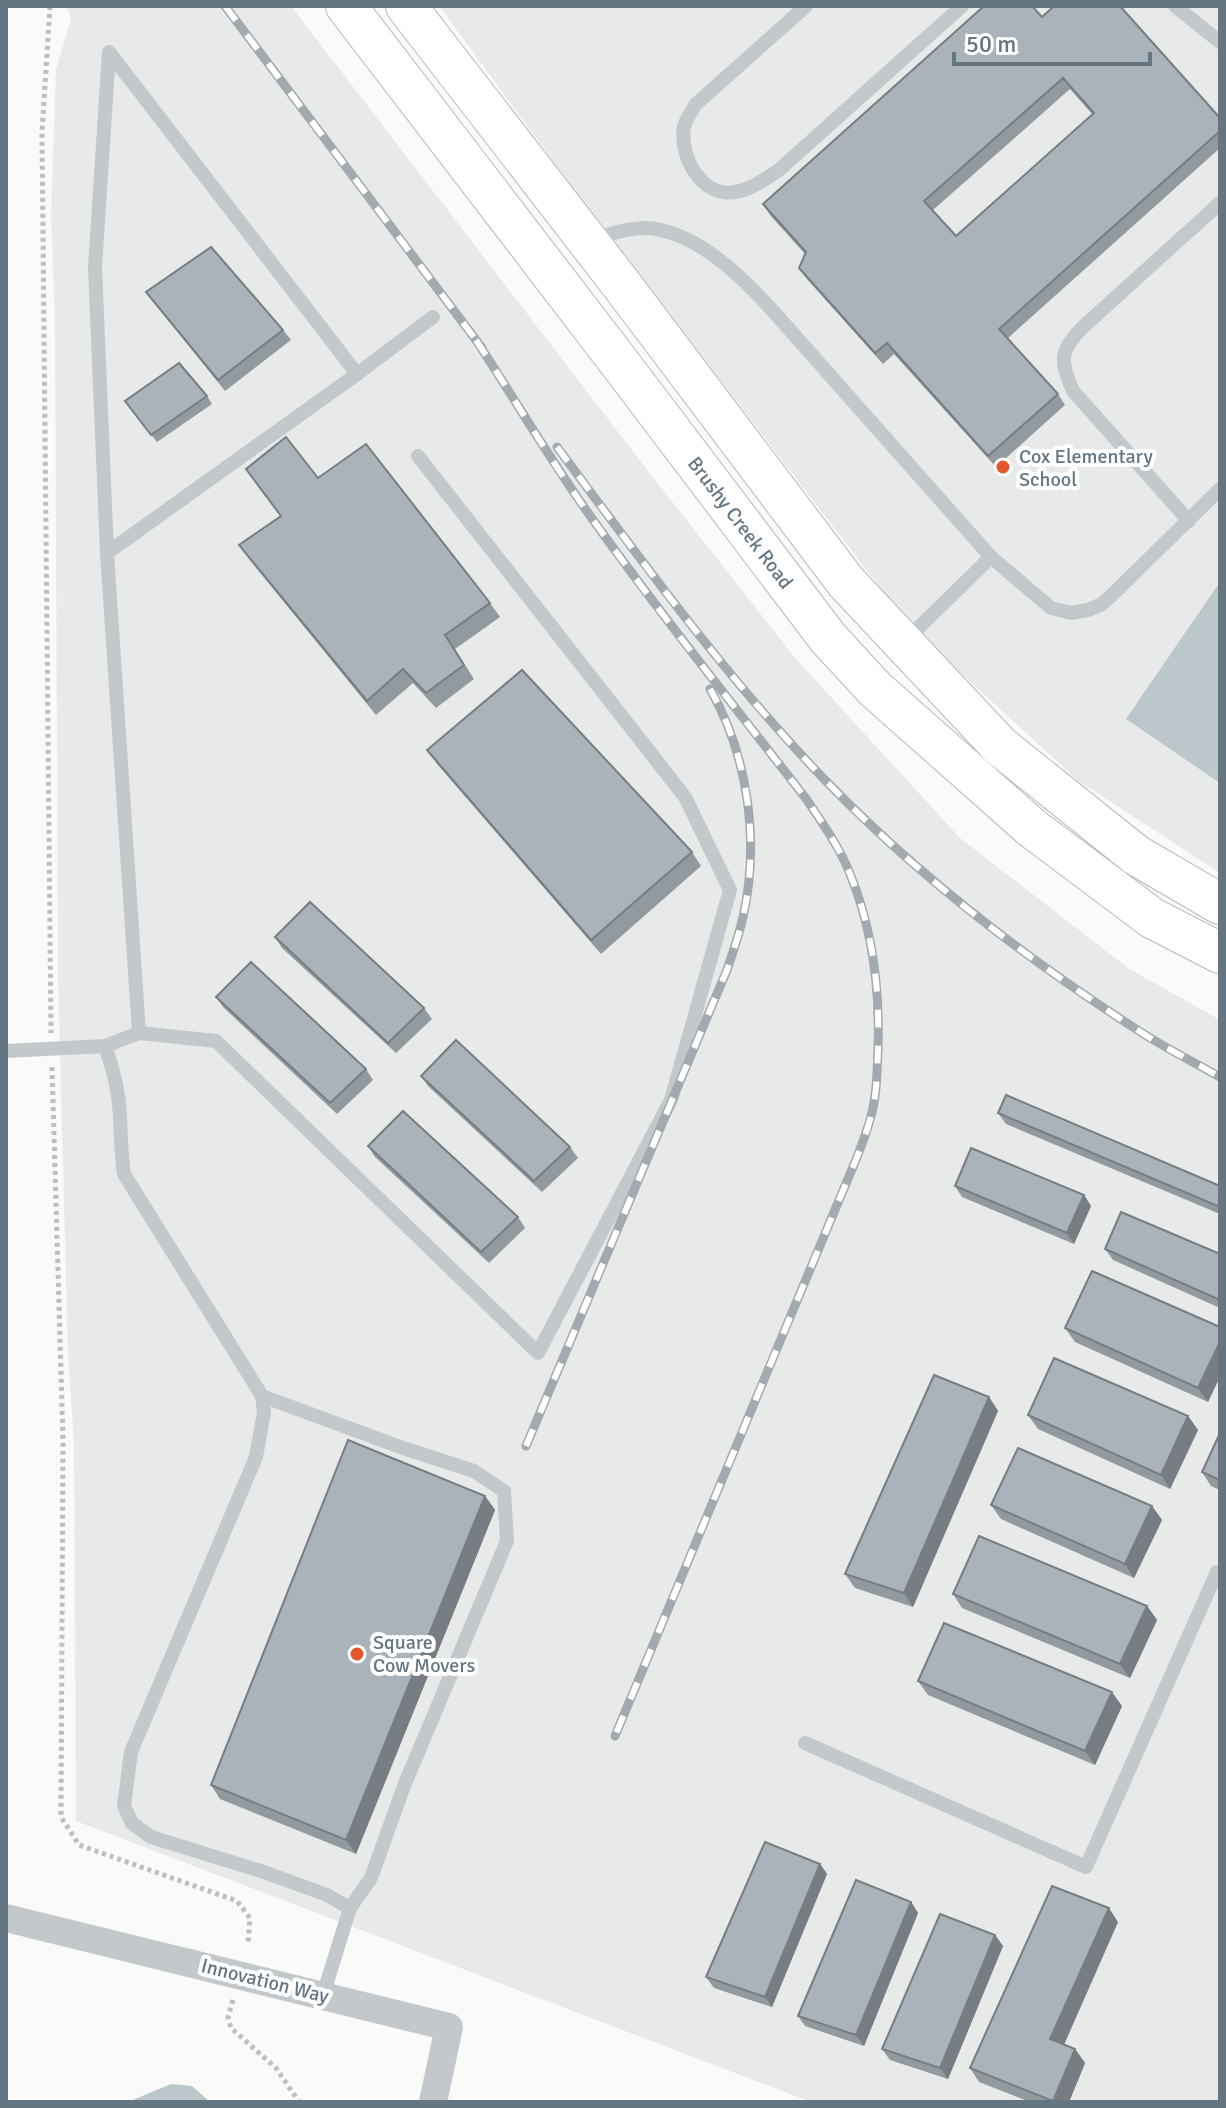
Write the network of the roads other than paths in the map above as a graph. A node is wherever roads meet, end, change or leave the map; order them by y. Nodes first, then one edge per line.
1 (346, 6) edge
2 (406, 6) edge
3 (806, 6) edge
4 (962, 6) edge
5 (1175, 6) edge
6 (1220, 42) edge
7 (392, 66) junction
8 (1220, 203) edge
9 (587, 241) junction
10 (433, 317) dead end
11 (357, 374) junction
12 (418, 456) dead end
13 (1220, 489) edge
14 (1189, 521) junction
15 (107, 553) junction
16 (991, 557) junction
17 (902, 643) junction
18 (1220, 904) edge
19 (1220, 953) edge
20 (139, 1033) junction
21 (105, 1046) junction
22 (6, 1051) edge
23 (262, 1396) junction
24 (1220, 1573) edge
25 (805, 1743) dead end
26 (350, 1908) junction
27 (6, 1918) edge
28 (323, 1995) junction
29 (433, 2102) edge

1 - 7 main road, Brushy Creek Road
2 - 9 main road
3 - 4 lane
5 - 6 lane
7 - 17 main road
7 - 19 main road, Brushy Creek Road
8 - 14 lane
9 - 16 lane
9 - 17 main road
10 - 11 lane
11 - 15 lane
11 - 15 lane
12 - 20 lane
13 - 14 lane
14 - 16 lane
15 - 20 lane
16 - 17 lane
17 - 18 main road
20 - 21 lane
21 - 22 lane
21 - 23 lane
23 - 26 lane
23 - 26 lane
24 - 25 lane
26 - 28 lane
27 - 28 street, Innovation Way
28 - 29 street, Innovation Way

